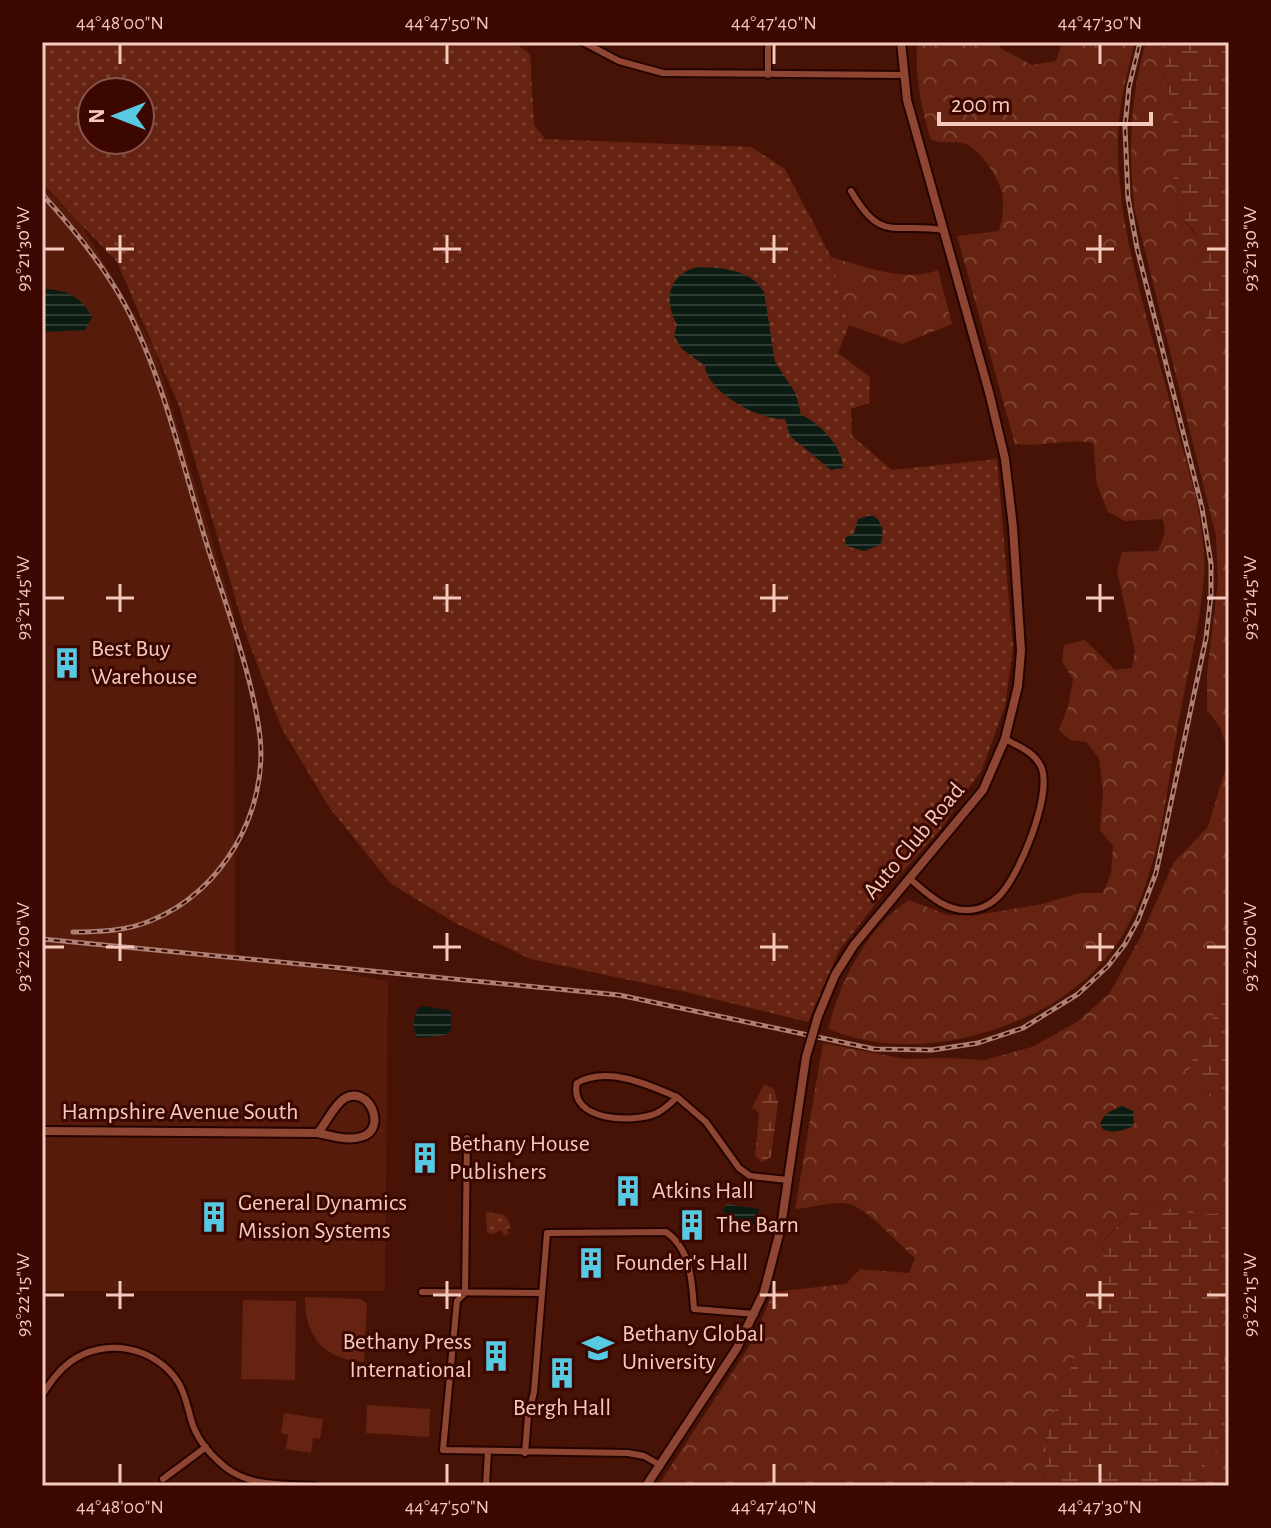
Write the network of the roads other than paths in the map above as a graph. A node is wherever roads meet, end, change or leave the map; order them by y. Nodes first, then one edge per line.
1 (583, 42) edge
2 (768, 42) edge
3 (901, 42) edge
4 (768, 75) junction
5 (903, 75) junction
6 (851, 191) dead end
7 (943, 230) junction
8 (1005, 739) junction
9 (910, 879) junction
10 (677, 1097) junction
11 (42, 1131) edge
12 (318, 1133) junction
13 (467, 1138) dead end
14 (788, 1180) junction
15 (422, 1292) dead end
16 (465, 1293) junction
17 (541, 1293) junction
18 (755, 1314) junction
19 (42, 1395) edge
20 (206, 1447) junction
21 (488, 1451) junction
22 (525, 1453) junction
23 (660, 1466) junction
24 (163, 1479) dead end
25 (313, 1486) edge
26 (486, 1486) edge
27 (646, 1486) edge

1 - 4 street
2 - 4 street
3 - 5 street, Auto Club Road
4 - 5 street
5 - 7 street, Auto Club Road
6 - 7 street
7 - 8 street, Auto Club Road
8 - 9 street, Auto Club Road
8 - 9 street
9 - 14 street, Auto Club Road, bridge
10 - 10 street
10 - 14 street
11 - 12 street, Hampshire Avenue South
12 - 12 street, Hampshire Avenue South
13 - 16 street
14 - 18 street, Auto Club Road
15 - 16 street
16 - 17 street
16 - 21 street
17 - 18 street
17 - 22 street
18 - 23 street, Auto Club Road
19 - 20 street
20 - 24 street
20 - 25 street
21 - 22 street
21 - 26 street
22 - 23 street
23 - 27 street, Auto Club Road

